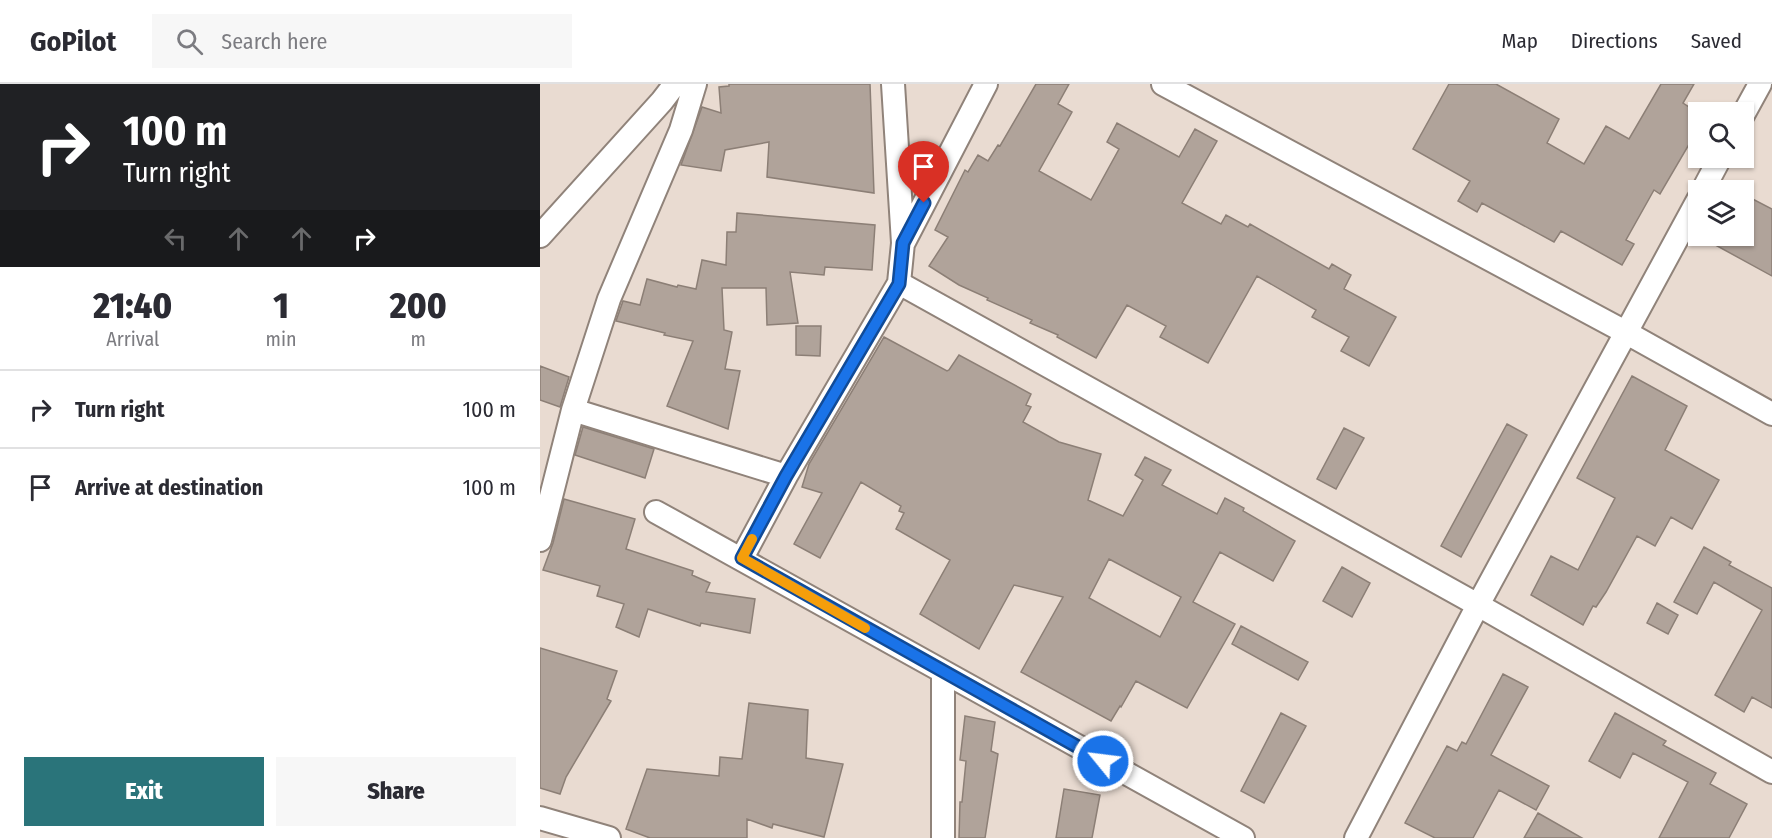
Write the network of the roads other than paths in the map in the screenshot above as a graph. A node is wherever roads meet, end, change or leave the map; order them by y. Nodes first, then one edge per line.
1 (675, 84) edge
2 (695, 84) edge
3 (893, 84) edge
4 (986, 84) edge
5 (1162, 84) edge
6 (1760, 84) edge
7 (1750, 102) edge
8 (1688, 219) edge
9 (540, 236) edge
10 (903, 243) junction
11 (899, 284) junction
12 (1627, 333) junction
13 (573, 410) junction
14 (1772, 414) edge
15 (786, 476) junction
16 (656, 512) dead end
17 (540, 540) edge
18 (742, 558) junction
19 (1478, 605) junction
20 (943, 672) junction
21 (1772, 772) edge
22 (540, 818) edge
23 (562, 831) edge
24 (609, 838) edge
25 (943, 838) edge
26 (1243, 838) edge
27 (1356, 838) edge

1 - 9 street
2 - 13 street
3 - 10 street
4 - 10 street
5 - 12 street
6 - 7 street
8 - 12 street
10 - 11 street
11 - 15 street
11 - 19 street
12 - 14 street
12 - 19 street
13 - 15 street
13 - 17 street
15 - 18 street
16 - 18 street
18 - 20 street
19 - 21 street
19 - 27 street
20 - 25 street
20 - 26 street
22 - 23 street
23 - 24 street

